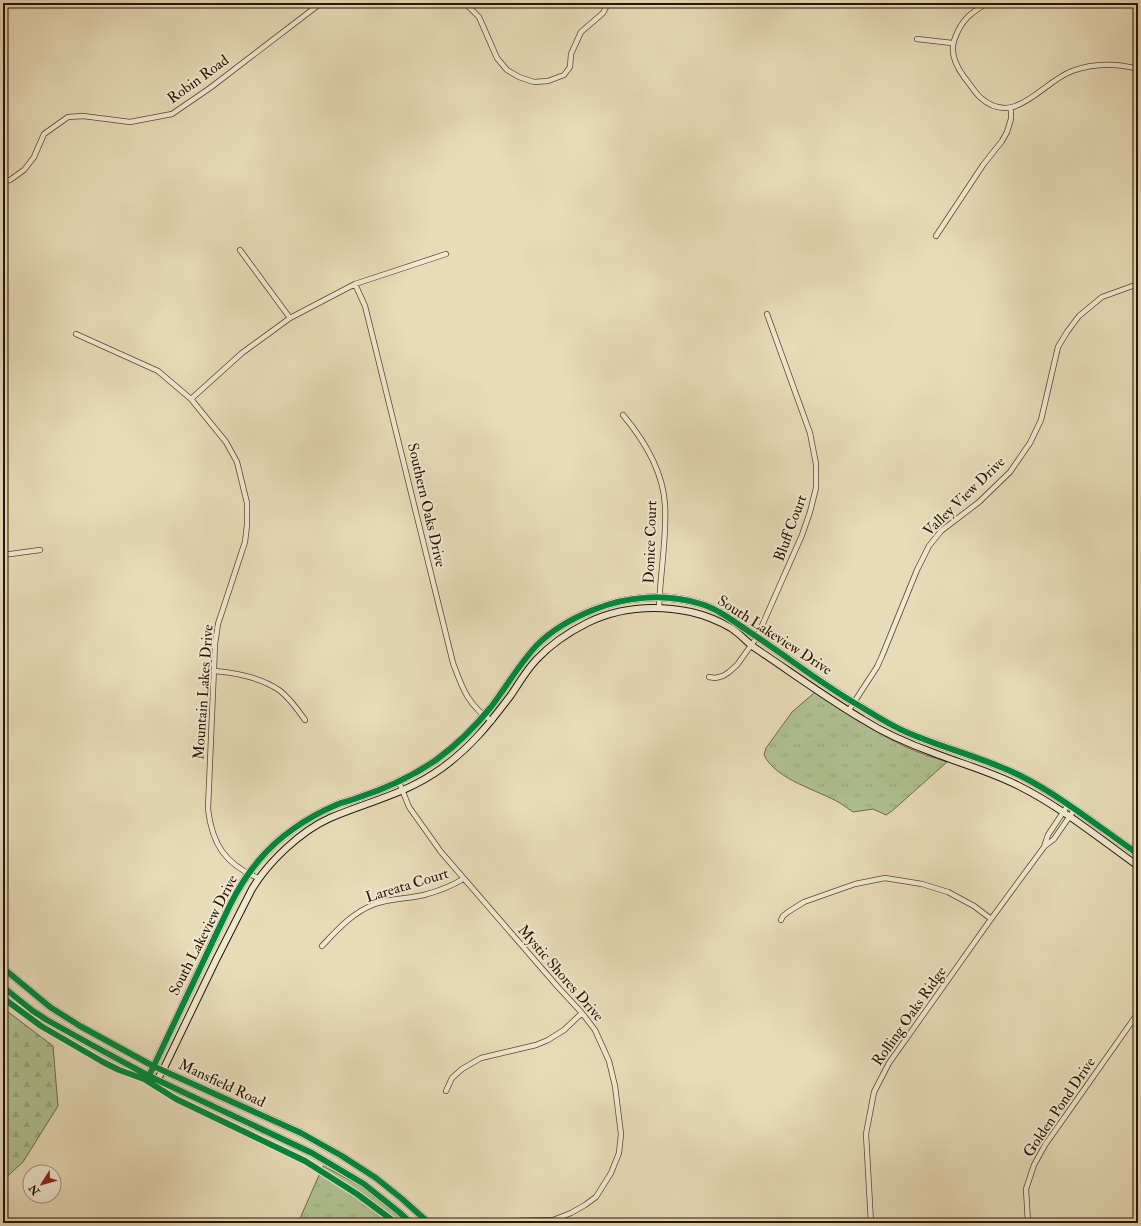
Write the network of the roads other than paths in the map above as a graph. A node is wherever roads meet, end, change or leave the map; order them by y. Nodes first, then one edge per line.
1 (321, 3) edge
2 (465, 3) edge
3 (608, 3) edge
4 (987, 3) edge
5 (917, 39) dead end
6 (952, 43) junction
7 (1138, 69) edge
8 (1011, 108) junction
9 (3, 181) edge
10 (936, 236) dead end
11 (240, 250) dead end
12 (446, 254) dead end
13 (355, 284) junction
14 (1138, 284) edge
15 (767, 314) dead end
16 (290, 318) junction
17 (76, 334) dead end
18 (191, 399) junction
19 (623, 415) dead end
20 (40, 550) dead end
21 (3, 555) edge
22 (659, 597) junction
23 (659, 608) junction
24 (757, 637) junction
25 (751, 645) junction
26 (215, 671) junction
27 (709, 677) dead end
28 (854, 703) junction
29 (849, 710) junction
30 (483, 716) junction
31 (306, 720) dead end
32 (492, 721) junction
33 (960, 752) junction
34 (957, 761) junction
35 (399, 782) junction
36 (402, 791) junction
37 (1068, 805) junction
38 (1074, 810) junction
39 (1063, 813) junction
40 (1069, 817) junction
41 (1044, 847) junction
42 (1138, 854) edge
43 (1138, 866) edge
44 (248, 874) junction
45 (258, 878) junction
46 (463, 878) junction
47 (991, 919) junction
48 (781, 920) dead end
49 (322, 946) dead end
50 (3, 968) edge
51 (3, 987) edge
52 (582, 1013) junction
53 (1138, 1013) edge
54 (154, 1066) junction
55 (163, 1070) junction
56 (148, 1076) junction
57 (157, 1080) junction
58 (446, 1092) dead end
59 (410, 1223) edge
60 (429, 1223) edge
61 (495, 1223) edge
62 (871, 1223) edge
63 (1028, 1223) edge

1 - 9 street, Robin Road
2 - 3 street
4 - 6 street
5 - 6 street
6 - 8 street
7 - 8 street
8 - 10 street
11 - 16 street
12 - 13 street
13 - 16 street
13 - 30 street, Southern Oaks Drive
14 - 28 street, Valley View Drive
15 - 24 street, Bluff Court
16 - 18 street
17 - 18 street, Mountain Lakes Drive
18 - 26 street, Mountain Lakes Drive
19 - 22 street, Donice Court
20 - 21 street
22 - 23 street, Donice Court
22 - 24 street, South Lakeview Drive
22 - 30 street, South Lakeview Drive
23 - 25 street, South Lakeview Drive
23 - 32 street, South Lakeview Drive
24 - 25 street, Bluff Court
24 - 28 street, South Lakeview Drive
25 - 27 street, Bluff Court
25 - 29 street, South Lakeview Drive
26 - 31 street
26 - 44 street, Mountain Lakes Drive
28 - 29 street, Valley View Drive
28 - 33 street, South Lakeview Drive
29 - 34 street, South Lakeview Drive
30 - 32 street, Southern Oaks Drive
30 - 35 street, South Lakeview Drive
32 - 36 street, South Lakeview Drive
33 - 34 street
33 - 37 street, South Lakeview Drive
34 - 39 street, South Lakeview Drive
35 - 36 street, Mystic Shores Drive
35 - 44 street, South Lakeview Drive
36 - 45 street, South Lakeview Drive
36 - 46 street, Mystic Shores Drive
37 - 38 street, South Lakeview Drive
37 - 39 street, Rolling Oaks Ridge
38 - 40 street, Rolling Oaks Ridge
38 - 42 street, South Lakeview Drive
39 - 40 street, South Lakeview Drive
39 - 41 street, Rolling Oaks Ridge
40 - 41 street, Rolling Oaks Ridge
40 - 43 street, South Lakeview Drive
41 - 47 street, Rolling Oaks Ridge
44 - 45 street, Mountain Lakes Drive
44 - 54 street, South Lakeview Drive
45 - 55 street, South Lakeview Drive
46 - 49 street, Lareata Court
46 - 52 street, Mystic Shores Drive
47 - 48 street
47 - 62 street, Rolling Oaks Ridge
50 - 54 street, Mansfield Road
51 - 56 street, Mansfield Road
52 - 58 street
52 - 61 street, Mystic Shores Drive
53 - 63 street, Golden Pond Drive
54 - 55 street, Mansfield Road
54 - 56 street, South Lakeview Drive
55 - 57 street, South Lakeview Drive
55 - 60 street, Mansfield Road
56 - 57 street, Mansfield Road
57 - 59 street, Mansfield Road

